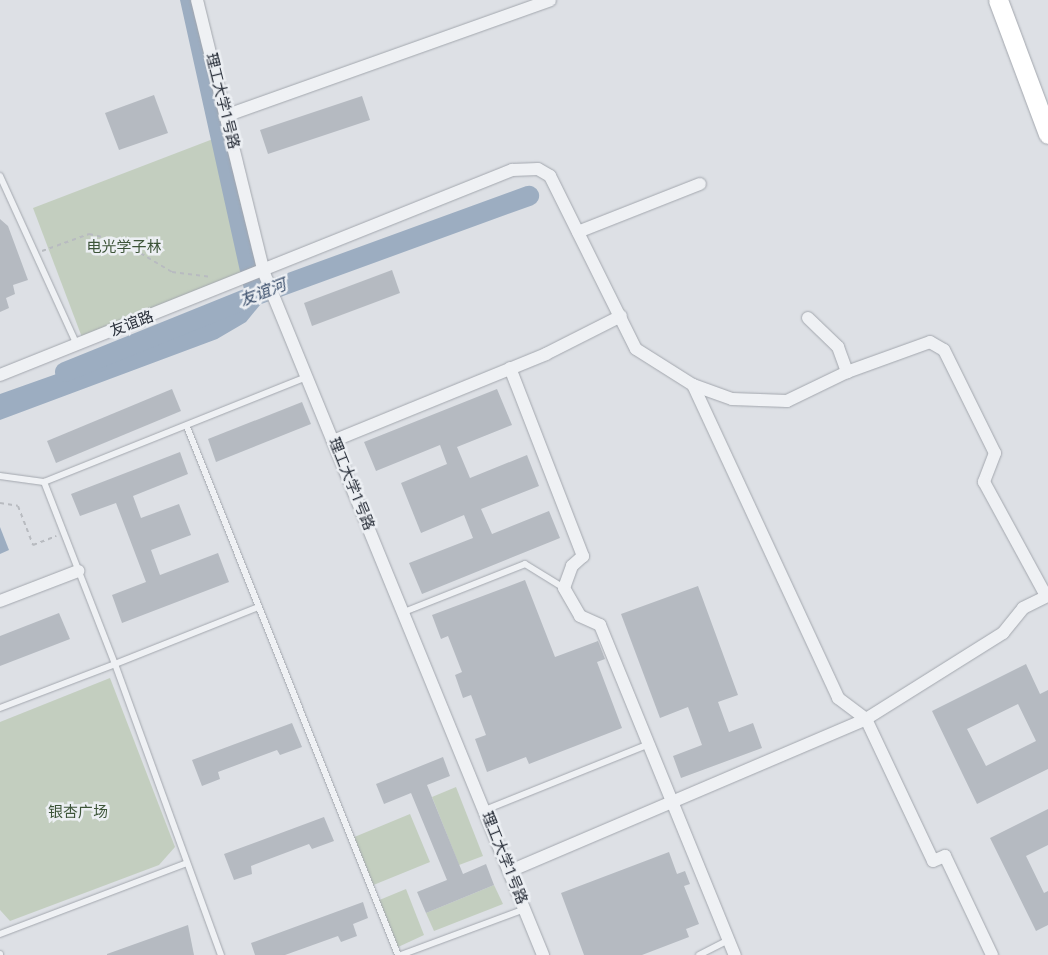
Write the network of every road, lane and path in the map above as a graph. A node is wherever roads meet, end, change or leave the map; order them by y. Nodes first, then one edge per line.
1 (197, 0) edge
2 (550, 0) edge
3 (998, 0) edge
4 (225, 116) junction
5 (1048, 134) edge
6 (0, 176) edge
7 (700, 184) dead end
8 (578, 232) junction
9 (36, 254) junction
10 (264, 273) junction
11 (241, 281) junction
12 (622, 316) junction
13 (808, 318) dead end
14 (77, 345) junction
15 (510, 368) junction
16 (848, 372) junction
17 (0, 375) edge
18 (307, 377) junction
19 (694, 385) junction
20 (187, 427) junction
21 (333, 441) junction
22 (0, 476) edge
23 (44, 482) junction
24 (0, 503) edge
25 (63, 533) junction
26 (78, 571) junction
27 (564, 588) junction
28 (1046, 595) edge
29 (0, 601) edge
30 (258, 607) junction
31 (404, 612) junction
32 (115, 664) junction
33 (0, 708) edge
34 (866, 719) junction
35 (649, 744) junction
36 (672, 801) junction
37 (485, 810) junction
38 (187, 863) junction
39 (510, 871) junction
40 (525, 909) junction
41 (0, 934) edge
42 (729, 940) junction
43 (221, 955) edge
44 (400, 955) edge
45 (543, 955) edge
46 (699, 955) edge
47 (735, 955) edge
48 (992, 955) edge

1 - 4 street, 理工大学1号路
2 - 4 street
3 - 5 street
4 - 10 street, 理工大学1号路
6 - 9 lane
7 - 8 street
8 - 10 street, 友谊路
8 - 12 street, 友谊路
9 - 11 path
9 - 14 lane
10 - 11 street, 友谊路
10 - 18 street, 理工大学1号路
11 - 14 street, 友谊路
12 - 15 street
12 - 19 street, 友谊路
13 - 16 street
14 - 17 street, 友谊路
15 - 21 street
15 - 27 street
16 - 19 street, 友谊路
16 - 28 street, 友谊路
18 - 20 lane
18 - 21 street, 理工大学1号路
19 - 34 street
20 - 23 lane
20 - 30 lane
21 - 31 street, 理工大学1号路
22 - 23 lane
23 - 25 lane
24 - 25 path
25 - 26 lane
26 - 29 street
26 - 32 lane
27 - 31 lane
27 - 35 street
28 - 34 street
30 - 32 lane
30 - 44 lane
31 - 37 street, 理工大学1号路
32 - 33 lane
32 - 38 lane
34 - 36 street
34 - 48 street
35 - 36 street
35 - 37 lane
36 - 39 street
36 - 42 street
37 - 39 street, 理工大学1号路
38 - 41 lane
38 - 43 lane
39 - 40 street, 理工大学1号路
40 - 44 lane
40 - 45 street, 理工大学1号路
42 - 46 lane
42 - 47 street

